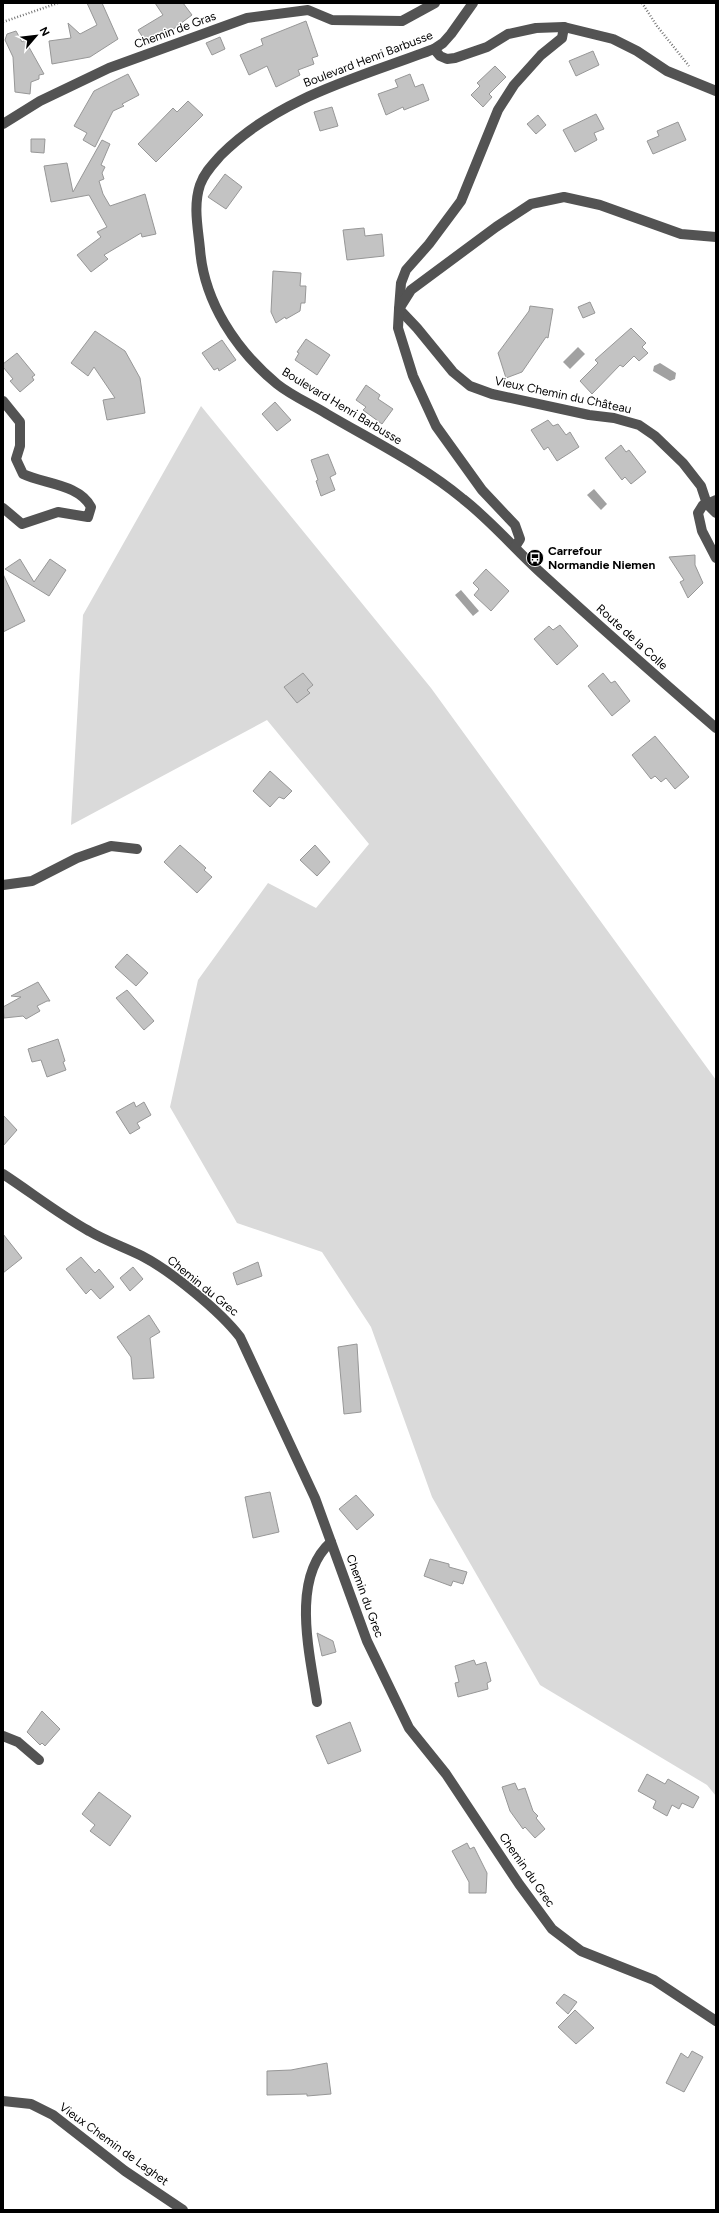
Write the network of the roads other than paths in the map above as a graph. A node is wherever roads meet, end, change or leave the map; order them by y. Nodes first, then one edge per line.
1 (435, 3) edge
2 (473, 3) edge
3 (564, 27) junction
4 (434, 49) junction
5 (716, 91) edge
6 (3, 124) edge
7 (716, 237) edge
8 (399, 309) junction
9 (3, 402) edge
10 (711, 502) edge
11 (3, 508) edge
12 (716, 513) edge
13 (515, 547) junction
14 (716, 558) edge
15 (531, 564) joint
16 (716, 728) edge
17 (137, 849) dead end
18 (3, 885) edge
19 (3, 1174) edge
20 (331, 1542) junction
21 (317, 1702) dead end
22 (3, 1736) edge
23 (39, 1760) dead end
24 (716, 2021) edge
25 (3, 2100) edge
26 (183, 2210) edge

1 - 6 street, Chemin de Gras
2 - 4 street, Boulevard Henri Barbusse
3 - 4 street
3 - 5 street
3 - 8 street
4 - 13 street, Boulevard Henri Barbusse
7 - 8 street
8 - 10 street, Vieux Chemin du Château
8 - 13 street
9 - 11 street
10 - 12 street
10 - 14 street
13 - 15 street, Boulevard Henri Barbusse
15 - 16 street, Route de la Colle
17 - 18 street
19 - 20 street, Chemin du Grec
20 - 21 street
20 - 24 street, Chemin du Grec
22 - 23 street
25 - 26 street, Vieux Chemin de Laghet

